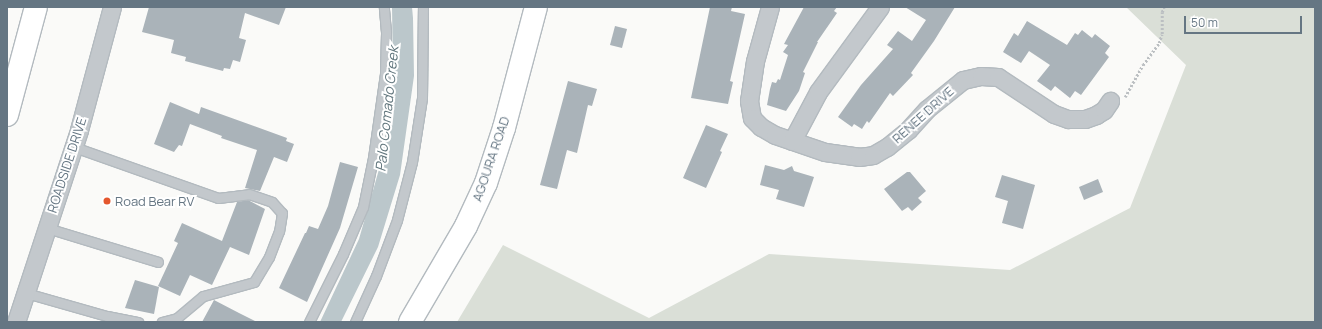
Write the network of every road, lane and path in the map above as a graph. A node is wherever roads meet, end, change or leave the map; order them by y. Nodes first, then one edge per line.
1 (36, 7) edge
2 (112, 7) edge
3 (384, 7) edge
4 (423, 7) edge
5 (536, 7) edge
6 (770, 7) edge
7 (880, 7) edge
8 (1164, 7) edge
9 (1110, 101) joint
10 (7, 114) edge
11 (792, 141) junction
12 (74, 147) junction
13 (48, 228) junction
14 (158, 262) dead end
15 (26, 292) junction
16 (16, 322) edge
17 (138, 322) edge
18 (162, 322) edge
19 (309, 322) edge
20 (355, 322) edge
21 (410, 322) edge

1 - 10 main road
2 - 12 street, ROADSIDE DRIVE
3 - 19 lane
4 - 20 lane
5 - 21 main road, AGOURA ROAD
6 - 11 street, RENEE DRIVE
7 - 11 street
8 - 9 path
9 - 11 street, RENEE DRIVE
12 - 13 street, ROADSIDE DRIVE
12 - 18 lane
13 - 14 lane
13 - 15 street, ROADSIDE DRIVE
15 - 16 street, ROADSIDE DRIVE
15 - 17 lane

